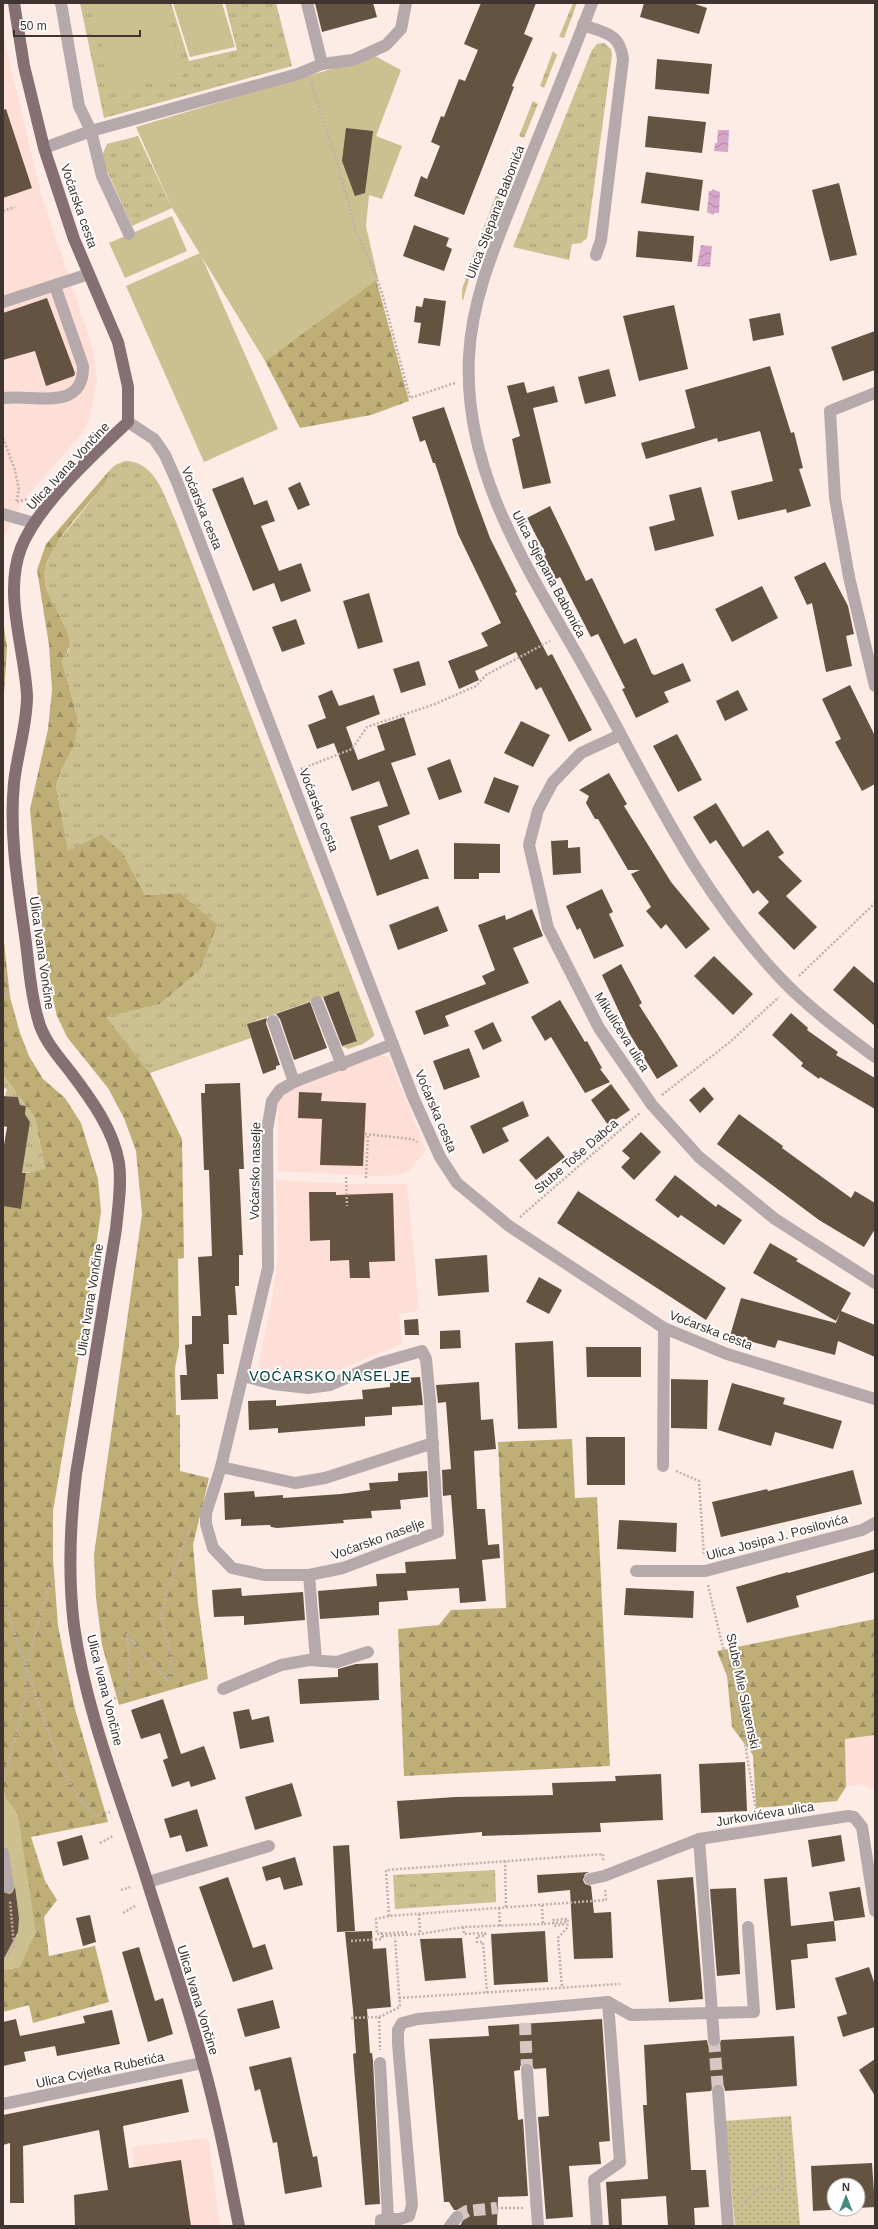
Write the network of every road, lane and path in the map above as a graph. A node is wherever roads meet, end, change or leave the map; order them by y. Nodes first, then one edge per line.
1 (14, 3) edge
2 (62, 3) edge
3 (307, 3) edge
4 (406, 3) edge
5 (592, 3) edge
6 (583, 25) junction
7 (322, 64) junction
8 (307, 71) junction
9 (91, 131) junction
10 (44, 148) junction
11 (15, 207) dead end
12 (3, 211) edge
13 (129, 234) dead end
14 (596, 255) dead end
15 (89, 274) junction
16 (56, 286) junction
17 (3, 302) edge
18 (458, 382) dead end
19 (875, 393) edge
20 (3, 398) edge
21 (128, 422) junction
22 (3, 438) edge
23 (28, 500) dead end
24 (3, 514) edge
25 (34, 523) junction
26 (550, 641) dead end
27 (875, 686) edge
28 (620, 736) junction
29 (304, 768) dead end
30 (875, 903) edge
31 (799, 977) dead end
32 (3, 989) edge
33 (9, 1000) dead end
34 (776, 1001) dead end
35 (317, 1002) dead end
36 (273, 1021) dead end
37 (393, 1044) junction
38 (875, 1057) edge
39 (342, 1065) junction
40 (294, 1082) junction
41 (659, 1098) dead end
42 (642, 1112) dead end
43 (419, 1143) dead end
44 (346, 1177) dead end
45 (366, 1178) dead end
46 (347, 1206) dead end
47 (522, 1215) dead end
48 (875, 1283) edge
49 (664, 1328) junction
50 (244, 1376) junction
51 (875, 1399) edge
52 (433, 1443) junction
53 (662, 1466) joint
54 (221, 1467) junction
55 (193, 1522) dead end
56 (875, 1523) edge
57 (636, 1571) dead end
58 (705, 1571) junction
59 (309, 1575) junction
60 (56, 1578) dead end
61 (3, 1599) edge
62 (368, 1652) dead end
63 (316, 1660) junction
64 (26, 1667) junction
65 (223, 1689) dead end
66 (114, 1699) dead end
67 (3, 1782) edge
68 (111, 1811) dead end
69 (757, 1817) dead end
70 (113, 1836) dead end
71 (699, 1839) junction
72 (100, 1843) dead end
73 (269, 1846) dead end
74 (3, 1853) edge
75 (504, 1861) junction
76 (604, 1876) junction
77 (590, 1879) dead end
78 (148, 1882) junction
79 (8, 1887) joint
80 (130, 1887) dead end
81 (121, 1890) dead end
82 (137, 1904) dead end
83 (542, 1905) junction
84 (506, 1907) junction
85 (499, 1908) junction
86 (875, 1911) edge
87 (123, 1913) dead end
88 (418, 1914) junction
89 (389, 1916) junction
90 (543, 1924) junction
91 (500, 1926) junction
92 (748, 1927) dead end
93 (463, 1928) junction
94 (381, 1932) junction
95 (407, 1932) dead end
96 (420, 1934) junction
97 (382, 1936) junction
98 (395, 1938) dead end
99 (351, 1941) dead end
100 (3, 1959) edge
101 (620, 1984) dead end
102 (562, 1987) junction
103 (487, 1993) junction
104 (399, 1998) junction
105 (608, 2002) junction
106 (712, 2013) junction
107 (379, 2017) junction
108 (351, 2018) dead end
109 (714, 2040) tunnel mouth
110 (380, 2062) joint
111 (202, 2063) junction
112 (527, 2070) tunnel mouth
113 (718, 2091) tunnel mouth
114 (3, 2104) edge
115 (780, 2152) dead end
116 (497, 2208) tunnel mouth
117 (537, 2209) junction
118 (385, 2222) edge
119 (728, 2223) edge
120 (239, 2226) edge
121 (538, 2226) edge
122 (598, 2226) edge

1 - 10 main road, Voćarska cesta
2 - 9 street
3 - 7 street
4 - 7 street
5 - 6 street, Ulica Stjepana Babonića
6 - 14 street
6 - 28 street, Ulica Stjepana Babonića
7 - 8 street
8 - 9 street
8 - 18 path
9 - 10 street
9 - 13 street
10 - 15 main road, Voćarska cesta
11 - 12 path
15 - 16 street
15 - 21 main road, Voćarska cesta
16 - 17 street
16 - 20 street
19 - 27 street
21 - 25 main road, Ulica Ivana Vončine
21 - 37 street, Voćarska cesta
22 - 23 path
24 - 25 street
25 - 78 main road, Ulica Ivana Vončine
26 - 29 path
28 - 38 street, Ulica Stjepana Babonića
28 - 48 street, Mikulićeva ulica
30 - 31 path
32 - 33 path
34 - 41 path
35 - 39 street
36 - 40 street
37 - 39 street, Voćarsko naselje
37 - 49 street, Voćarska cesta
39 - 40 street, Voćarsko naselje
40 - 50 street, Voćarsko naselje
42 - 47 path, Stube Toše Dabca
43 - 45 path
44 - 46 path
49 - 51 street, Voćarska cesta
49 - 53 street
50 - 52 street, Voćarsko naselje
50 - 54 street, Voćarsko naselje
52 - 54 street
52 - 59 street, Voćarsko naselje
53 - 58 path, Stube Mie Slavenski
54 - 59 street, Voćarsko naselje
55 - 66 path
56 - 58 street, Ulica Josipa J. Posilovića
57 - 58 street, Ulica Josipa J. Posilovića
58 - 69 path, Stube Mie Slavenski
59 - 63 street
60 - 64 path
61 - 64 path
62 - 63 street
63 - 65 street
64 - 67 path
64 - 68 path
70 - 72 path
71 - 76 street, Jurkovićeva ulica
71 - 86 street, Jurkovićeva ulica
71 - 106 street
73 - 78 street
74 - 79 street
75 - 76 path
75 - 84 path
75 - 89 path
76 - 77 street, Jurkovićeva ulica
76 - 83 path
78 - 111 main road, Ulica Ivana Vončine
79 - 100 path
80 - 81 path
82 - 87 path
83 - 84 path
83 - 90 path
84 - 85 path
85 - 88 path
85 - 91 path
88 - 89 path
88 - 96 path
89 - 94 path
90 - 91 path
90 - 102 path
91 - 93 path
92 - 106 street
93 - 96 path
93 - 103 path
94 - 95 path
94 - 97 path
96 - 97 path
97 - 99 path
98 - 104 path
101 - 102 path
102 - 103 path
103 - 104 path
104 - 107 path
105 - 106 street
105 - 118 street
105 - 122 street
106 - 109 street
107 - 108 path
107 - 110 path
110 - 118 street
111 - 114 street, Ulica Cvjetka Rubetića
111 - 120 main road, Ulica Ivana Vončine
112 - 117 street
113 - 119 street
115 - 119 path
116 - 117 path
117 - 121 street

